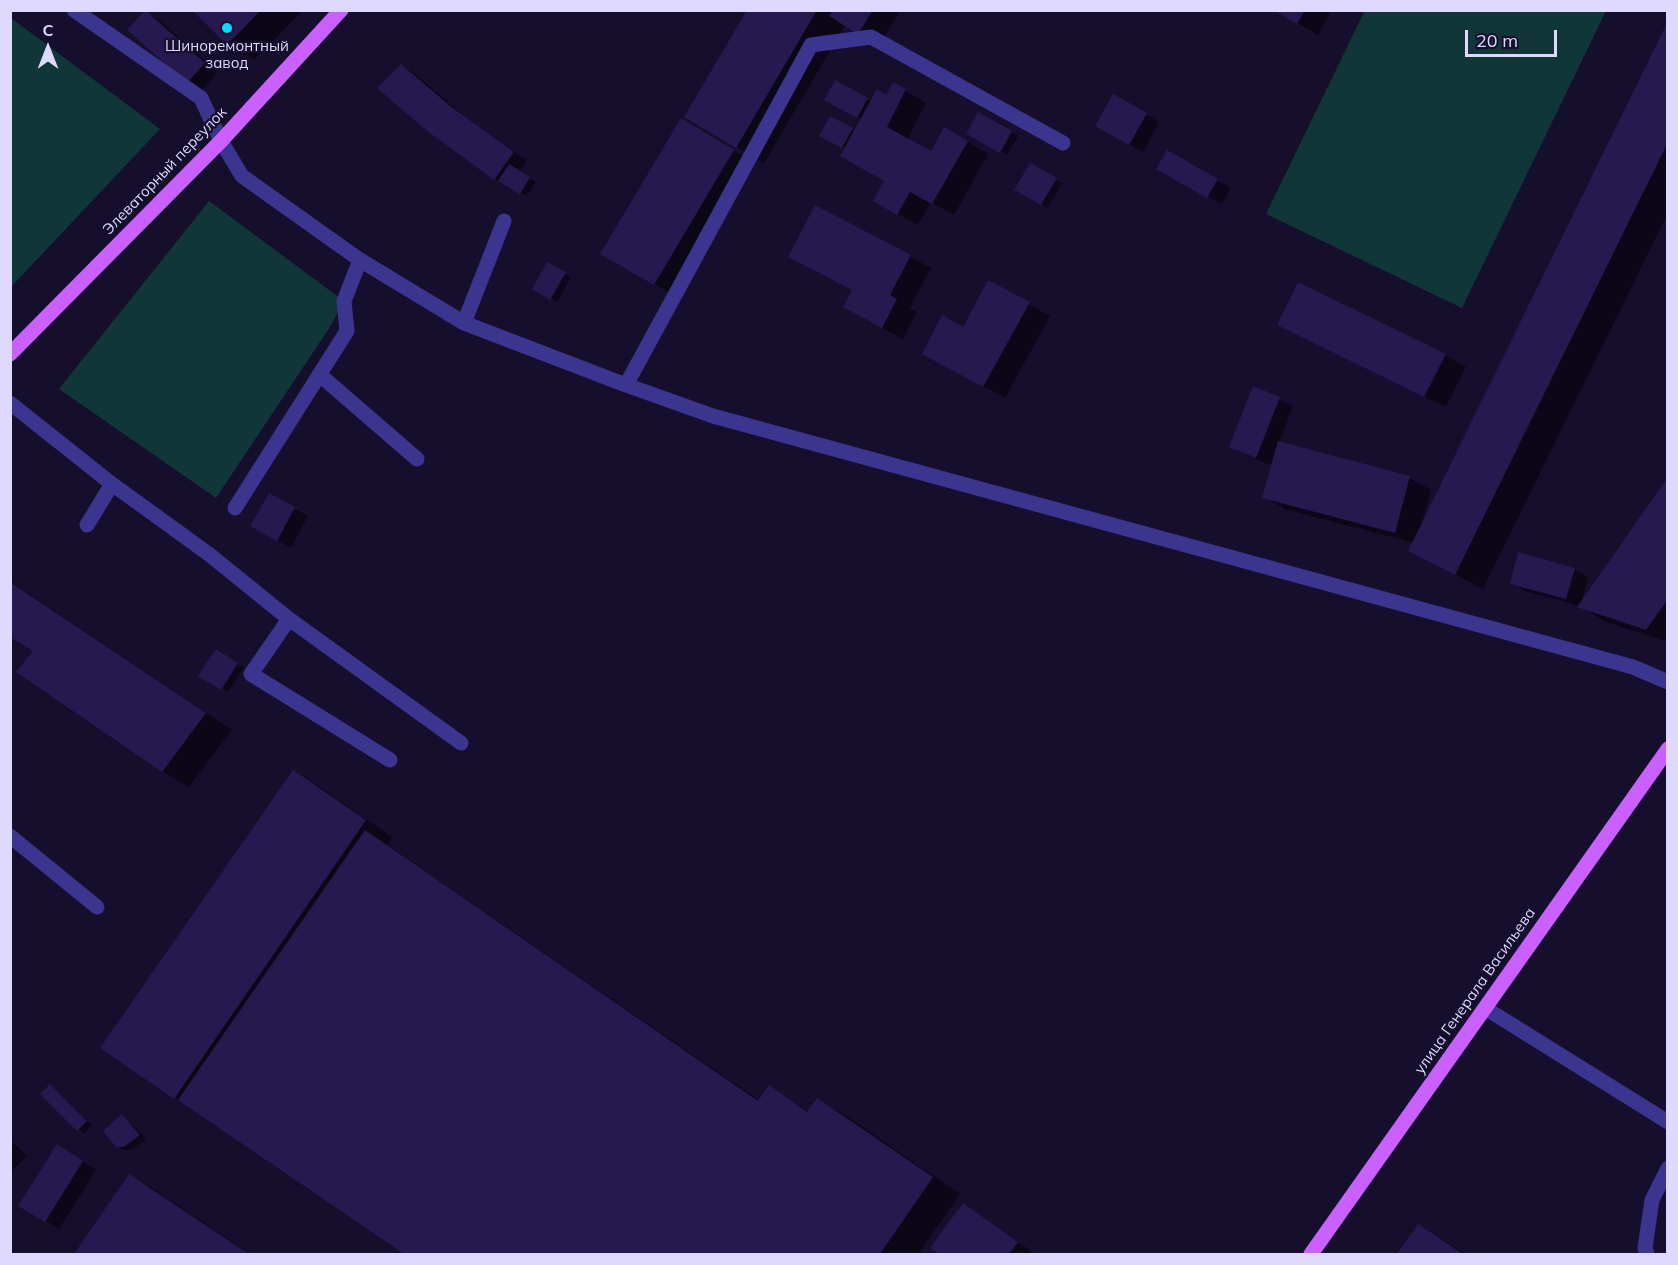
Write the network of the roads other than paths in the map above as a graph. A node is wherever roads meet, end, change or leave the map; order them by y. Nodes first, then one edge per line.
1 (74, 10) edge
2 (341, 10) edge
3 (220, 141) junction
4 (1063, 143) dead end
5 (504, 221) dead end
6 (360, 260) junction
7 (464, 323) junction
8 (10, 354) edge
9 (320, 375) junction
10 (626, 386) junction
11 (10, 403) edge
12 (417, 459) dead end
13 (112, 484) junction
14 (235, 508) dead end
15 (87, 525) dead end
16 (289, 619) junction
17 (1668, 682) edge
18 (461, 743) dead end
19 (1668, 749) edge
20 (390, 760) dead end
21 (10, 836) edge
22 (97, 907) dead end
23 (1485, 1008) junction
24 (1668, 1122) edge
25 (1668, 1168) edge
26 (1311, 1254) edge
27 (1647, 1254) edge

1 - 3 street
2 - 3 main road, Элеваторный переулок
3 - 6 street
3 - 8 main road, Элеваторный переулок
4 - 10 street
5 - 7 street
6 - 7 street
6 - 9 street
7 - 10 street
9 - 12 street
9 - 14 street
10 - 17 street
11 - 13 street
13 - 15 street
13 - 16 street
16 - 18 street
16 - 20 street
19 - 23 main road, улица Генерала Васильева
21 - 22 street
23 - 24 street
23 - 26 main road, улица Генерала Васильева
25 - 27 street

